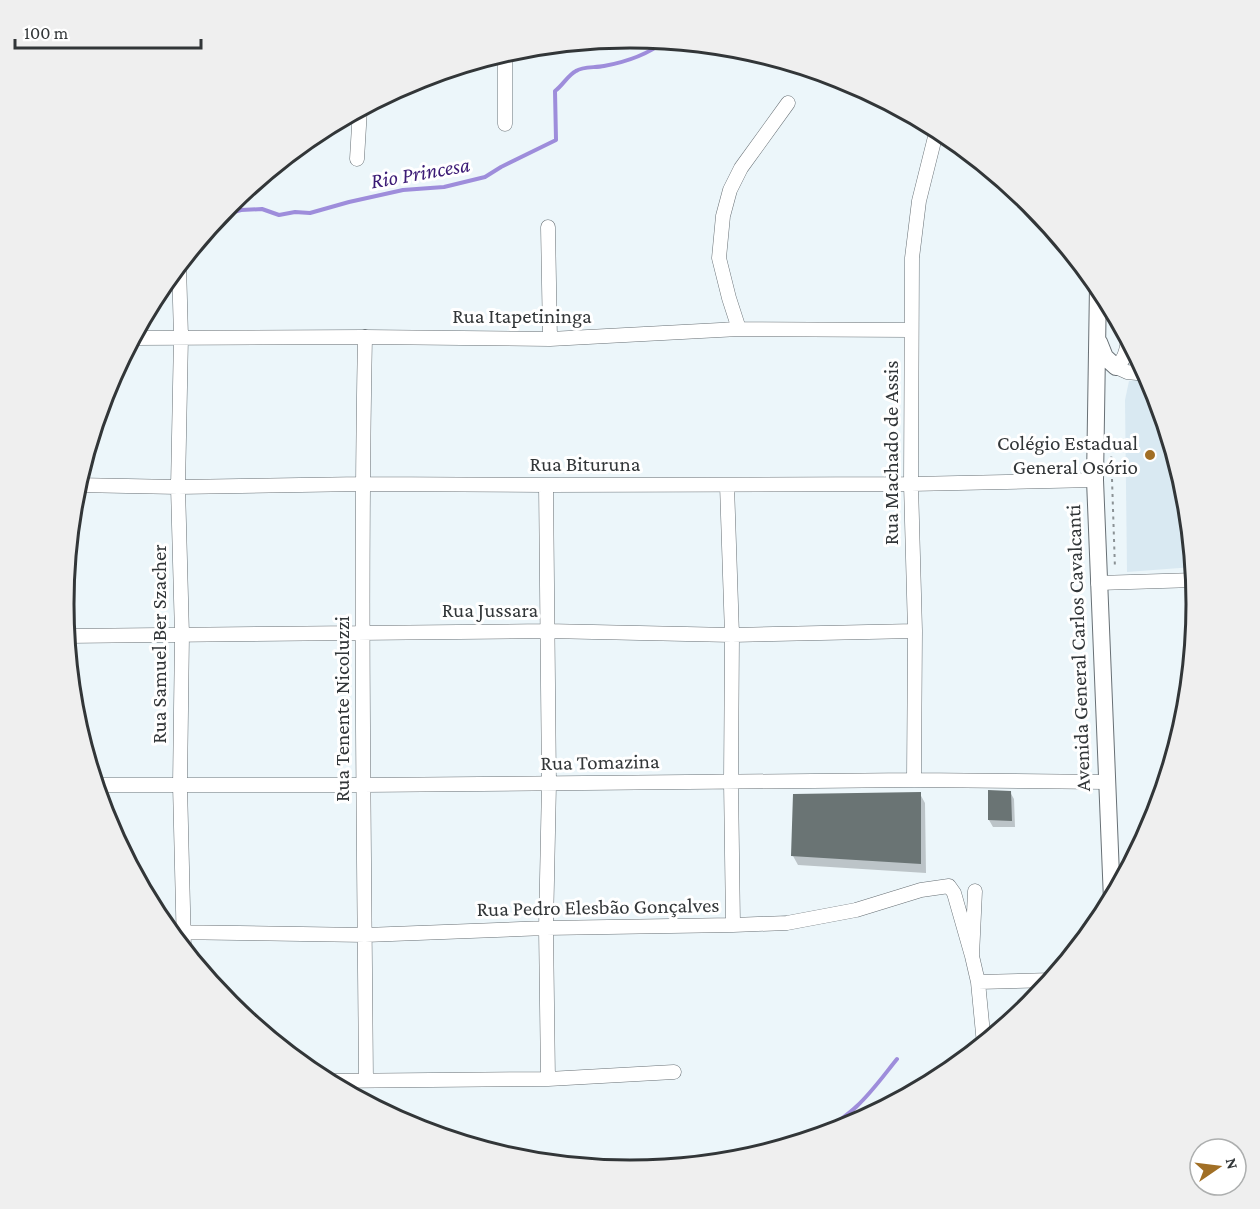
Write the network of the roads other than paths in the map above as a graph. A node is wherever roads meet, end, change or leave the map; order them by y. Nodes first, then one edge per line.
1 (505, 63) edge
2 (788, 103) dead end
3 (359, 119) edge
4 (505, 124) dead end
5 (935, 139) edge
6 (357, 159) dead end
7 (548, 227) dead end
8 (178, 279) edge
9 (1098, 303) edge
10 (739, 329) junction
11 (1098, 329) junction
12 (911, 330) junction
13 (180, 337) junction
14 (365, 337) junction
15 (142, 338) edge
16 (550, 339) junction
17 (1125, 351) edge
18 (1116, 367) junction
19 (1136, 373) edge
20 (1095, 480) junction
21 (362, 484) junction
22 (727, 484) junction
23 (911, 484) junction
24 (86, 485) edge
25 (546, 485) junction
26 (178, 487) junction
27 (1185, 580) edge
28 (1098, 584) junction
29 (547, 631) junction
30 (915, 631) junction
31 (362, 632) junction
32 (182, 635) junction
33 (732, 635) junction
34 (75, 636) edge
35 (914, 780) junction
36 (731, 782) junction
37 (1106, 782) junction
38 (549, 784) junction
39 (104, 785) edge
40 (180, 785) junction
41 (363, 785) junction
42 (1111, 884) edge
43 (975, 891) dead end
44 (733, 926) junction
45 (176, 927) edge
46 (546, 928) junction
47 (180, 932) edge
48 (365, 935) junction
49 (972, 956) junction
50 (1040, 980) edge
51 (978, 982) junction
52 (983, 1034) edge
53 (674, 1072) dead end
54 (548, 1079) junction
55 (344, 1081) edge
56 (366, 1081) junction

1 - 4 street
2 - 10 street
3 - 6 street
5 - 12 street, Rua Machado de Assis
7 - 16 street
8 - 13 street, Rua Samuel Ber Szacher
9 - 11 main road, Avenida General Carlos Cavalcanti
10 - 12 street, Rua Itapetininga
10 - 16 street, Rua Itapetininga
11 - 18 main road
11 - 20 main road, Avenida General Carlos Cavalcanti
12 - 23 street, Rua Machado de Assis
13 - 14 street, Rua Itapetininga
13 - 15 street, Rua Itapetininga
13 - 26 street, Rua Samuel Ber Szacher
14 - 16 street, Rua Itapetininga
14 - 21 street, Rua Tenente Nicoluzzi
17 - 18 street
18 - 19 street
20 - 23 street, Rua Bituruna
20 - 28 main road, Avenida General Carlos Cavalcanti
21 - 25 street, Rua Bituruna
21 - 26 street, Rua Bituruna
21 - 31 street, Rua Tenente Nicoluzzi
22 - 23 street, Rua Bituruna
22 - 25 street, Rua Bituruna
22 - 33 street
23 - 30 street, Rua Machado de Assis
24 - 26 street, Rua Bituruna
25 - 29 street
26 - 32 street, Rua Samuel Ber Szacher
27 - 28 street
28 - 37 main road, Avenida General Carlos Cavalcanti
29 - 31 street, Rua Jussara
29 - 33 street, Rua Jussara
29 - 38 street
30 - 33 street, Rua Jussara
30 - 35 street, Rua Machado de Assis
31 - 32 street, Rua Jussara
31 - 41 street, Rua Tenente Nicoluzzi
32 - 34 street, Rua Jussara
32 - 40 street, Rua Samuel Ber Szacher
33 - 36 street
35 - 36 street, Rua Tomazina
35 - 37 street, Rua Tomazina
36 - 38 street, Rua Tomazina
36 - 44 street
37 - 42 main road, Avenida General Carlos Cavalcanti
38 - 41 street, Rua Tomazina
38 - 46 street
39 - 40 street, Rua Tomazina
40 - 41 street, Rua Tomazina
40 - 45 street, Rua Samuel Ber Szacher
41 - 48 street, Rua Tenente Nicoluzzi
43 - 49 street
44 - 46 street, Rua Pedro Elesbão Gonçalves
44 - 49 street, Rua Pedro Elesbão Gonçalves
46 - 48 street, Rua Pedro Elesbão Gonçalves
46 - 54 street
47 - 48 street, Rua Pedro Elesbão Gonçalves
48 - 56 street, Rua Tenente Nicoluzzi
49 - 51 street
50 - 51 street
51 - 52 street
53 - 54 street
54 - 56 street
55 - 56 street

